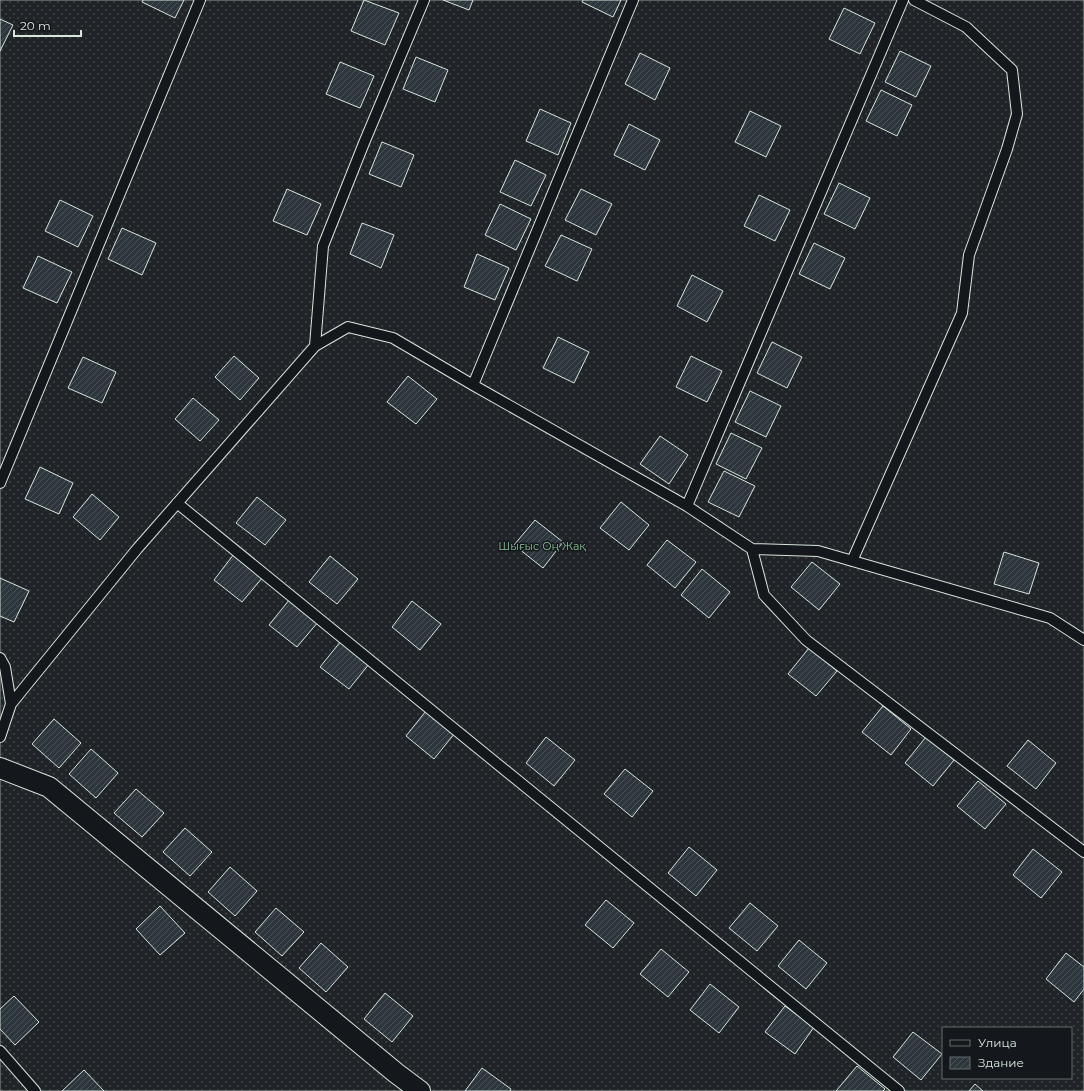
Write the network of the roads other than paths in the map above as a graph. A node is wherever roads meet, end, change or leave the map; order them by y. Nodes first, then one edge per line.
1 (200, 0) edge
2 (424, 0) edge
3 (633, 0) edge
4 (903, 0) edge
5 (914, 0) edge
6 (315, 346) junction
7 (473, 385) junction
8 (0, 483) edge
9 (177, 503) junction
10 (687, 506) junction
11 (752, 549) junction
12 (852, 561) junction
13 (1084, 640) edge
14 (0, 658) edge
15 (11, 704) junction
16 (0, 737) edge
17 (0, 768) edge
18 (1084, 852) edge
19 (0, 1051) edge
20 (35, 1091) edge
21 (420, 1091) edge
22 (898, 1091) edge

1 - 8 lane
2 - 6 lane
3 - 7 lane
4 - 10 lane
5 - 12 lane
6 - 7 lane
6 - 9 lane
7 - 10 lane
9 - 15 lane
9 - 22 lane
10 - 11 lane
11 - 12 lane
11 - 18 lane
12 - 13 lane
14 - 15 lane
15 - 16 lane
17 - 21 street
19 - 20 lane

